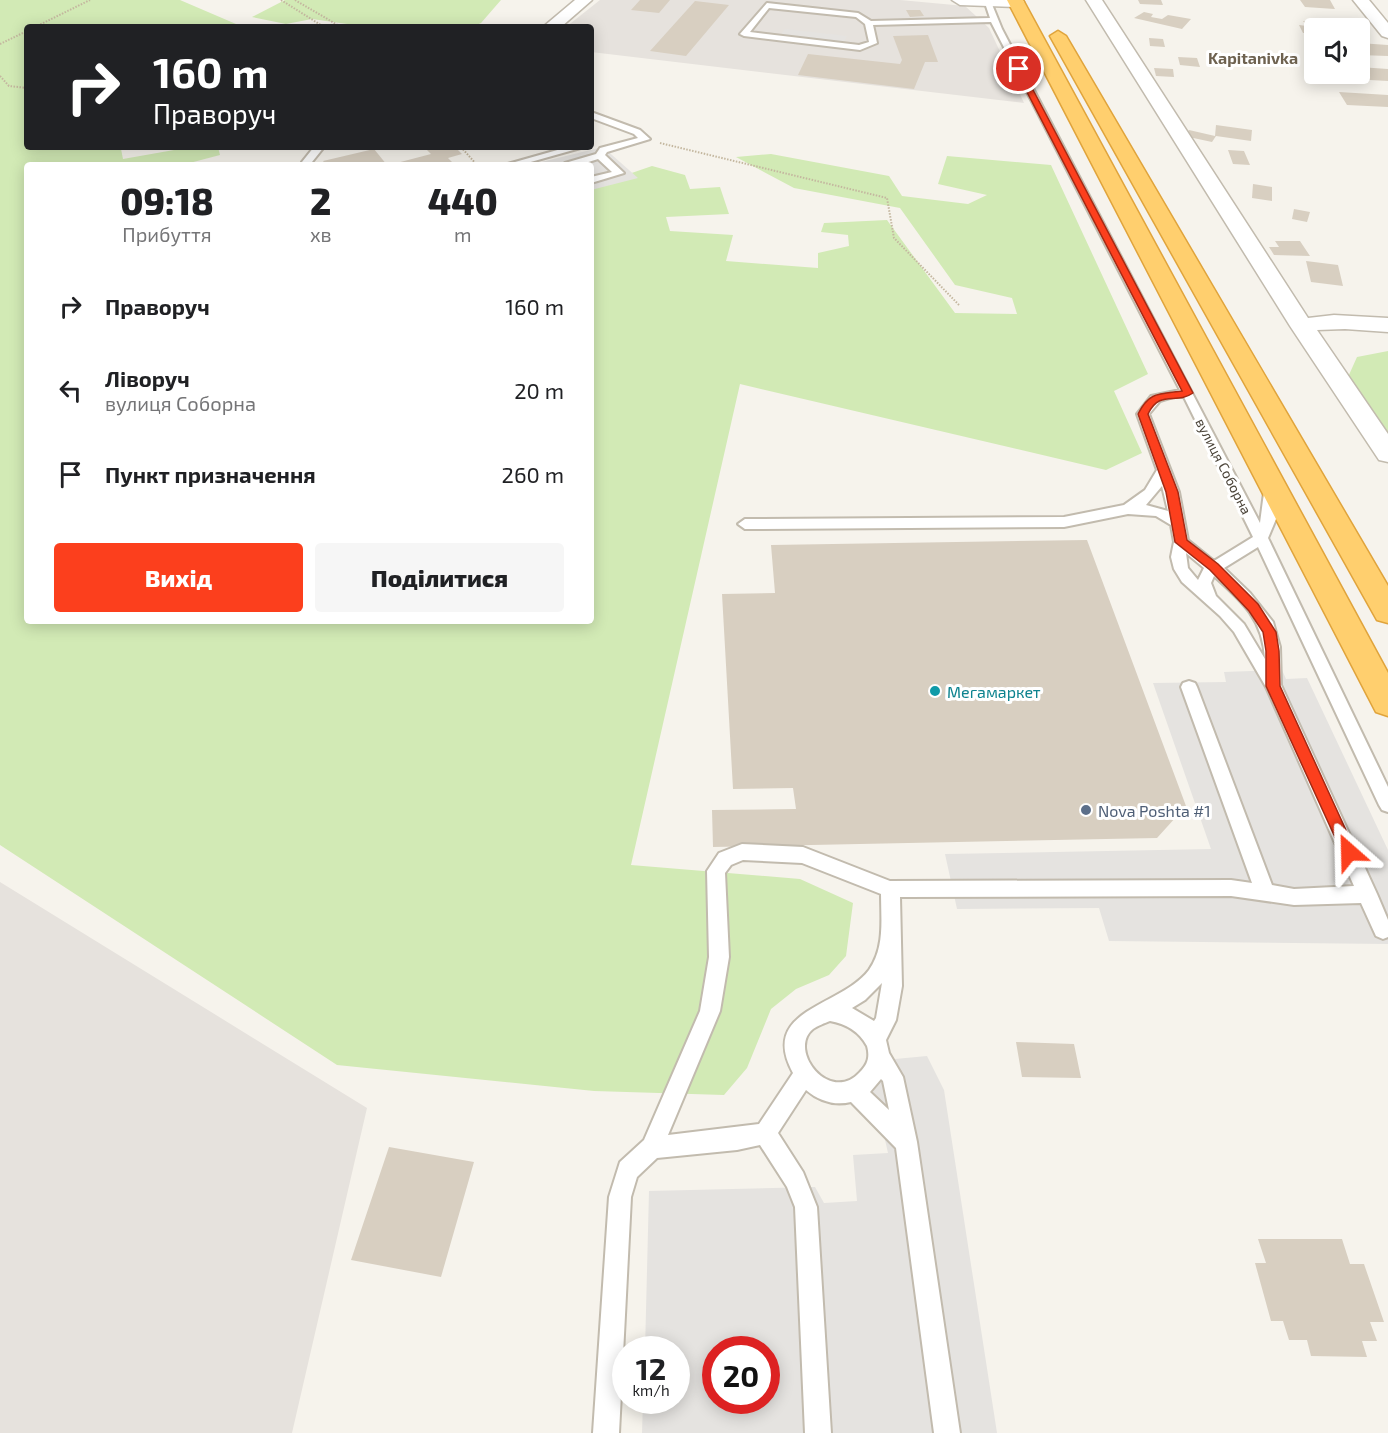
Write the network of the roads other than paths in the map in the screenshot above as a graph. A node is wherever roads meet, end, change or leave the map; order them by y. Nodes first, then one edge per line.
1 (584, 0) edge
2 (960, 0) edge
3 (1094, 0) edge
4 (1361, 0) edge
5 (1015, 1) edge
6 (987, 2) junction
7 (1048, 18) dead end
8 (994, 20) junction
9 (869, 23) junction
10 (554, 24) edge
11 (1388, 33) edge
12 (594, 116) edge
13 (641, 136) junction
14 (594, 144) edge
15 (317, 150) edge
16 (567, 150) edge
17 (600, 156) junction
18 (307, 162) edge
19 (521, 162) edge
20 (579, 162) edge
21 (594, 179) edge
22 (1302, 326) junction
23 (1388, 326) edge
24 (1188, 393) junction
25 (1388, 454) edge
26 (1164, 470) junction
27 (1272, 484) junction
28 (1128, 509) junction
29 (1177, 522) junction
30 (745, 524) dead end
31 (1261, 538) junction
32 (1181, 542) junction
33 (1214, 567) junction
34 (1209, 599) junction
35 (1388, 612) edge
36 (1273, 686) junction
37 (1189, 687) dead end
38 (1388, 703) edge
39 (1388, 805) edge
40 (890, 889) junction
41 (1265, 893) junction
42 (1368, 894) junction
43 (1383, 930) dead end
44 (892, 941) junction
45 (829, 1011) junction
46 (877, 1048) junction
47 (803, 1076) junction
48 (855, 1090) junction
49 (765, 1133) junction
50 (906, 1142) junction
51 (652, 1148) junction
52 (606, 1433) edge
53 (818, 1433) edge
54 (946, 1433) edge

1 - 10 street
2 - 6 street
3 - 22 street
4 - 11 street
5 - 6 street
5 - 27 highway
6 - 8 lane, вулиця Соборна
7 - 35 highway
8 - 9 lane
8 - 24 lane, вулиця Соборна
9 - 9 lane
12 - 13 lane
13 - 14 lane
13 - 17 lane
15 - 18 lane
16 - 19 lane
17 - 20 lane
17 - 21 lane
22 - 23 street
22 - 25 street
24 - 26 lane
24 - 31 lane, вулиця Соборна
26 - 28 lane
26 - 29 lane
27 - 31 lane
27 - 38 highway
28 - 29 lane
28 - 30 lane
29 - 32 lane
31 - 33 lane
31 - 39 lane, вулиця Соборна
32 - 33 lane
32 - 34 lane
33 - 34 lane
33 - 36 lane
34 - 36 lane
36 - 42 lane
37 - 41 lane
40 - 41 lane
40 - 44 lane
40 - 51 lane
41 - 42 lane
42 - 43 lane
44 - 45 lane
44 - 46 lane
45 - 46 lane
45 - 47 lane
46 - 48 lane
46 - 50 lane
47 - 48 lane
47 - 49 lane
48 - 50 lane
49 - 51 lane
49 - 53 lane
50 - 54 lane
51 - 52 lane

